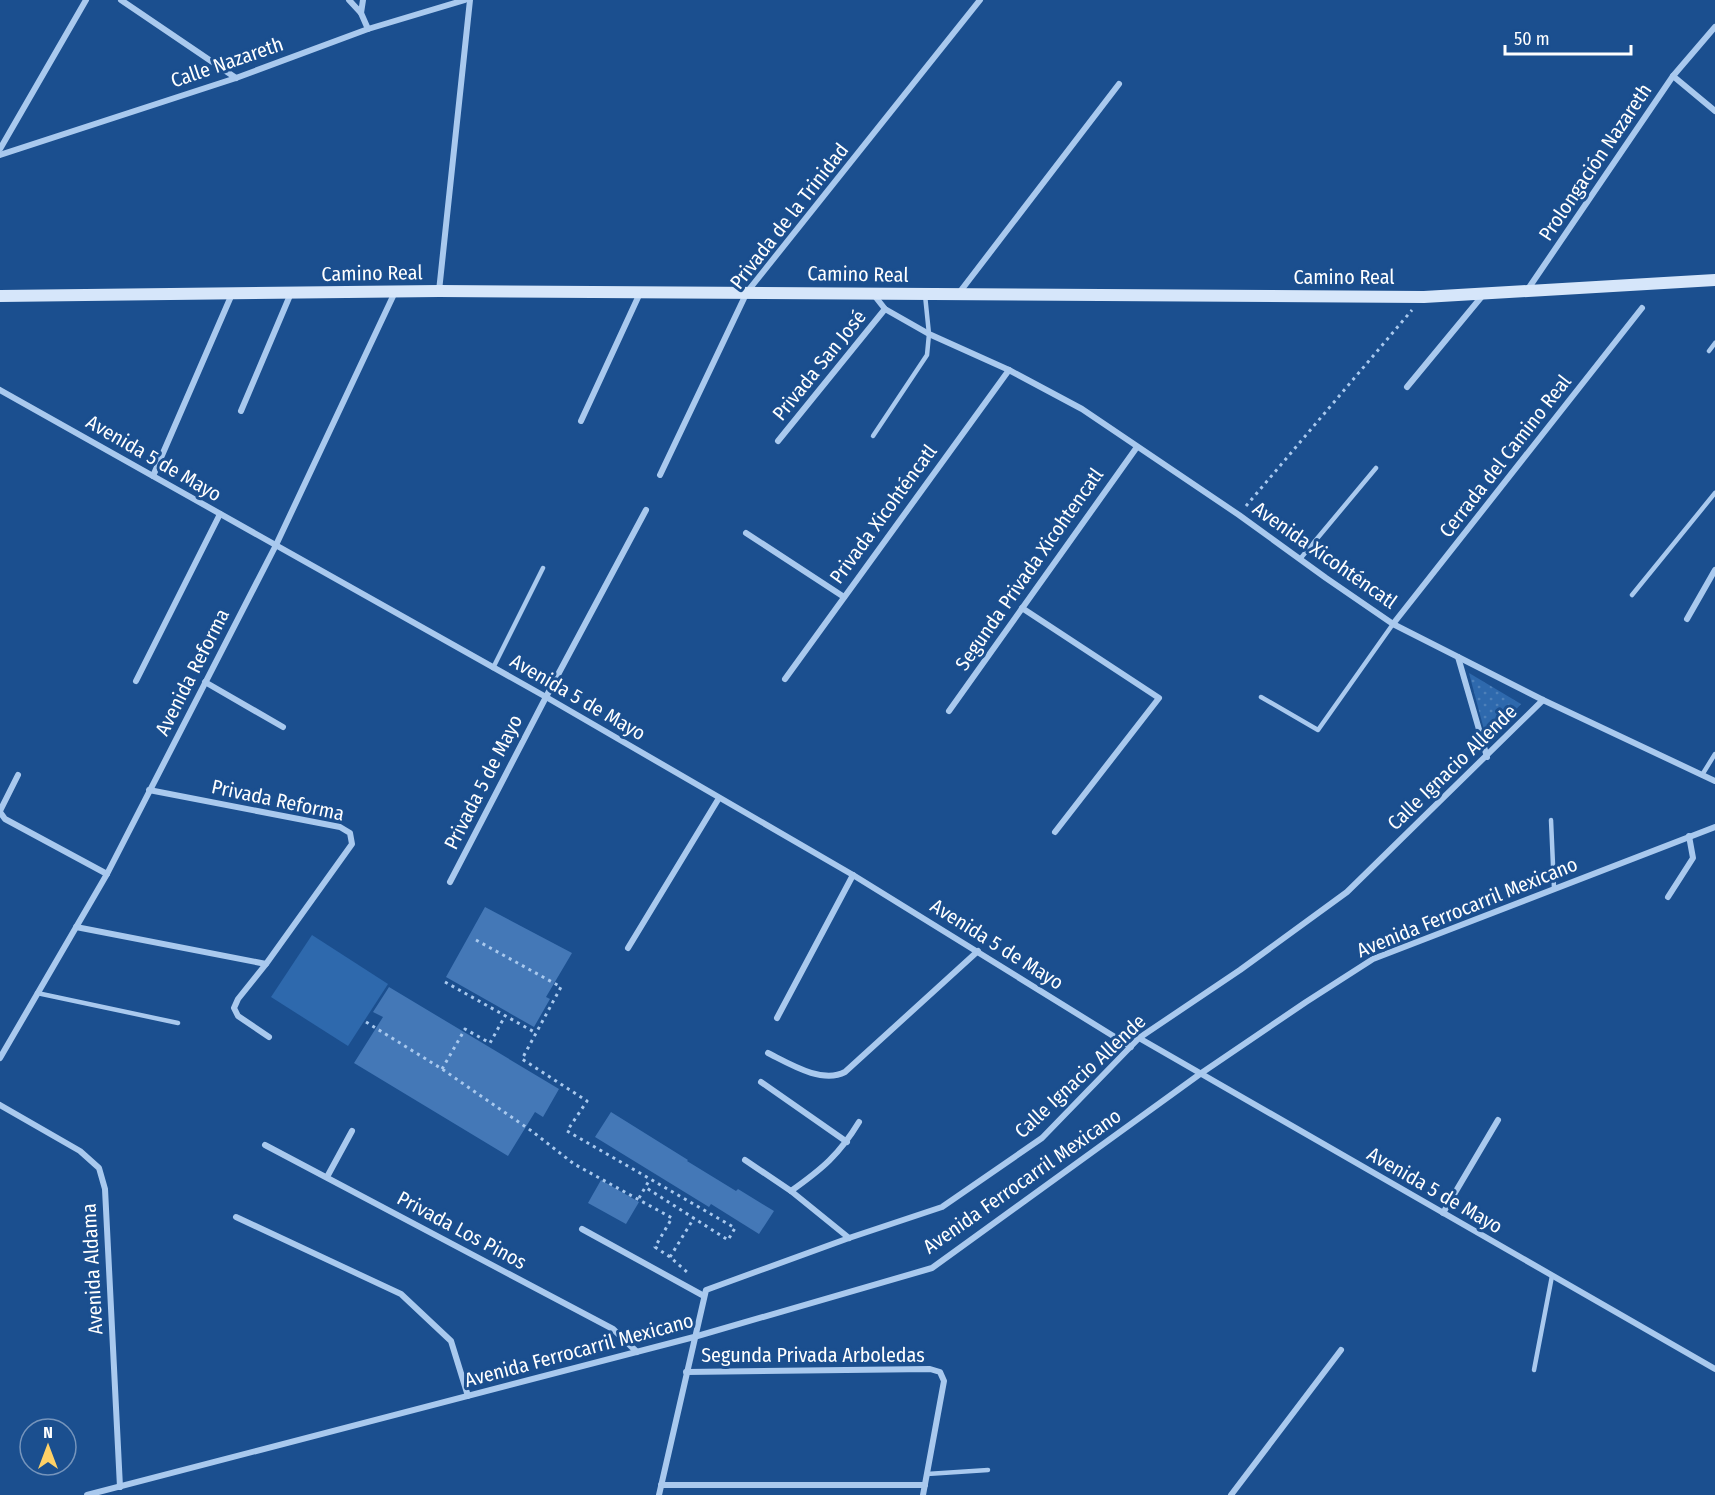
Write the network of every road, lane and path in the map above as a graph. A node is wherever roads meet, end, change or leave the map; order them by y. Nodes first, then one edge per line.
1 (86, 0) edge
2 (121, 0) edge
3 (349, 0) edge
4 (363, 0) edge
5 (465, 0) edge
6 (470, 0) edge
7 (980, 0) edge
8 (361, 13) junction
9 (1715, 27) edge
10 (368, 29) junction
11 (1673, 76) junction
12 (237, 78) junction
13 (1119, 84) dead end
14 (1715, 111) edge
15 (0, 149) edge
16 (0, 155) edge
17 (1715, 280) edge
18 (1528, 290) junction
19 (439, 291) junction
20 (395, 292) junction
21 (747, 292) junction
22 (291, 293) junction
23 (640, 293) junction
24 (1484, 293) junction
25 (232, 294) junction
26 (874, 295) junction
27 (925, 295) junction
28 (957, 295) junction
29 (0, 296) edge
30 (1424, 297) junction
31 (1642, 308) dead end
32 (885, 309) junction
33 (929, 334) junction
34 (1715, 343) edge
35 (1709, 351) dead end
36 (1009, 370) junction
37 (1407, 387) dead end
38 (0, 390) edge
39 (241, 411) dead end
40 (581, 421) dead end
41 (873, 436) dead end
42 (778, 441) dead end
43 (1137, 447) junction
44 (1376, 468) dead end
45 (660, 475) dead end
46 (153, 476) junction
47 (1715, 493) edge
48 (646, 510) dead end
49 (220, 514) junction
50 (1239, 515) junction
51 (746, 533) dead end
52 (276, 545) junction
53 (1300, 559) junction
54 (543, 568) dead end
55 (1715, 570) edge
56 (1632, 595) dead end
57 (844, 597) junction
58 (1022, 608) junction
59 (1687, 619) dead end
60 (1393, 624) junction
61 (1458, 657) junction
62 (494, 668) junction
63 (785, 679) dead end
64 (136, 681) dead end
65 (205, 682) junction
66 (546, 697) junction
67 (1261, 697) dead end
68 (1543, 700) junction
69 (949, 711) dead end
70 (283, 727) dead end
71 (1715, 754) edge
72 (1487, 757) junction
73 (18, 775) dead end
74 (1702, 775) junction
75 (1715, 781) edge
76 (149, 790) junction
77 (719, 798) junction
78 (0, 812) edge
79 (1551, 820) dead end
80 (1715, 826) edge
81 (1055, 832) dead end
82 (1689, 836) junction
83 (106, 874) junction
84 (853, 874) junction
85 (450, 882) dead end
86 (1554, 888) junction
87 (1668, 897) dead end
88 (76, 927) junction
89 (476, 940) dead end
90 (628, 948) dead end
91 (978, 951) junction
92 (266, 964) junction
93 (445, 982) dead end
94 (37, 993) junction
95 (506, 1016) junction
96 (777, 1018) dead end
97 (366, 1022) dead end
98 (178, 1023) dead end
99 (536, 1033) junction
100 (269, 1038) dead end
101 (1139, 1038) junction
102 (1131, 1047) junction
103 (768, 1053) dead end
104 (0, 1058) edge
105 (441, 1069) junction
106 (1200, 1074) junction
107 (761, 1082) dead end
108 (0, 1105) edge
109 (1498, 1120) dead end
110 (859, 1122) dead end
111 (352, 1131) dead end
112 (847, 1142) junction
113 (265, 1145) dead end
114 (745, 1160) dead end
115 (327, 1178) junction
116 (651, 1179) junction
117 (645, 1187) junction
118 (791, 1191) junction
119 (639, 1198) junction
120 (1443, 1213) junction
121 (237, 1217) dead end
122 (694, 1218) junction
123 (582, 1229) dead end
124 (849, 1238) junction
125 (670, 1257) junction
126 (1552, 1276) junction
127 (705, 1293) junction
128 (694, 1337) junction
129 (1341, 1350) dead end
130 (637, 1353) junction
131 (1715, 1369) edge
132 (1534, 1370) dead end
133 (687, 1372) junction
134 (468, 1396) junction
135 (988, 1470) dead end
136 (927, 1474) junction
137 (662, 1485) junction
138 (925, 1485) junction
139 (120, 1486) junction
140 (87, 1495) edge
141 (659, 1495) edge
142 (923, 1495) edge
143 (1231, 1495) edge

1 - 15 street
2 - 12 street
3 - 8 street
4 - 8 street
5 - 10 street, Calle Nazareth
6 - 19 street
7 - 21 street, Privada de la Trinidad
8 - 10 street
9 - 11 street, Prolongación Nazareth
10 - 12 street, Calle Nazareth
11 - 14 street
11 - 18 street, Prolongación Nazareth
12 - 16 street, Calle Nazareth
13 - 28 street
17 - 18 main road, Camino Real
18 - 24 main road, Camino Real
19 - 20 main road, Camino Real
19 - 23 main road, Camino Real
20 - 22 main road, Camino Real
20 - 52 street, Avenida Reforma
21 - 23 main road, Camino Real
21 - 26 main road, Camino Real
21 - 45 street, Privada de la Trinidad
22 - 25 main road, Camino Real
22 - 39 street
23 - 40 street
24 - 30 main road, Camino Real
24 - 37 street
25 - 29 main road, Camino Real
25 - 46 street
26 - 27 main road, Camino Real
26 - 32 street, Avenida Xicohténcatl
27 - 28 main road, Camino Real
27 - 33 lane
28 - 30 main road, Camino Real
30 - 50 path
31 - 60 street, Cerrada del Camino Real
32 - 33 street, Avenida Xicohténcatl
32 - 42 street, Privada San José
33 - 36 street, Avenida Xicohténcatl
33 - 41 lane
34 - 35 lane
36 - 43 street, Avenida Xicohténcatl
36 - 57 street, Privada Xicohténcatl
38 - 46 street, Avenida 5 de Mayo
43 - 50 street, Avenida Xicohténcatl
43 - 58 street, Segunda Privada Xicohtencatl
44 - 53 lane
46 - 49 street, Avenida 5 de Mayo
47 - 56 lane
48 - 66 street, Privada 5 de Mayo
49 - 52 street, Avenida 5 de Mayo
49 - 64 street
50 - 53 street, Avenida Xicohténcatl
51 - 57 street
52 - 62 street, Avenida 5 de Mayo
52 - 65 street, Avenida Reforma
53 - 60 street, Avenida Xicohténcatl
54 - 62 lane
55 - 59 street
57 - 63 street, Privada Xicohténcatl
58 - 69 street, Segunda Privada Xicohtencatl
58 - 81 street
60 - 61 street, Avenida Xicohténcatl
60 - 67 lane
61 - 68 street, Avenida Xicohténcatl
61 - 72 street
62 - 66 street, Avenida 5 de Mayo
65 - 70 street
65 - 76 street, Avenida Reforma
66 - 77 street, Avenida 5 de Mayo
66 - 85 street, Privada 5 de Mayo
68 - 72 street, Calle Ignacio Allende
68 - 74 street, Avenida Xicohténcatl
71 - 74 lane
72 - 101 street, Calle Ignacio Allende
73 - 78 street
74 - 75 street, Avenida Xicohténcatl
76 - 83 street, Avenida Reforma
76 - 92 street, Privada Reforma
77 - 84 street, Avenida 5 de Mayo
77 - 90 street
78 - 83 street
79 - 86 lane
80 - 82 street, Avenida Ferrocarril Mexicano
82 - 86 street, Avenida Ferrocarril Mexicano
82 - 87 street
83 - 88 street, Avenida Reforma
84 - 91 street, Avenida 5 de Mayo
84 - 96 street
86 - 106 street, Avenida Ferrocarril Mexicano
88 - 92 street
88 - 94 street, Avenida Reforma
89 - 99 path
91 - 102 street, Avenida 5 de Mayo
91 - 103 street
92 - 100 street, Privada Reforma
93 - 95 path
94 - 98 lane
94 - 104 street, Avenida Reforma
95 - 99 path
95 - 105 path
97 - 105 path
99 - 116 path
101 - 102 street, Calle Ignacio Allende
101 - 106 street, Avenida 5 de Mayo
102 - 124 street, Calle Ignacio Allende
105 - 119 path
106 - 120 street, Avenida 5 de Mayo
106 - 128 street, Avenida Ferrocarril Mexicano
107 - 112 street
108 - 139 street, Avenida Aldama
109 - 120 street
110 - 112 street
111 - 115 street
112 - 118 street
113 - 115 street, Privada Los Pinos
114 - 118 street
115 - 130 street, Privada Los Pinos
116 - 117 path
116 - 122 path
117 - 119 path
117 - 122 path
118 - 124 street
119 - 125 path
120 - 126 street, Avenida 5 de Mayo
121 - 134 street
122 - 125 path
123 - 127 street
124 - 127 street, Calle Ignacio Allende
125 - 127 path
126 - 131 street, Avenida 5 de Mayo
126 - 132 lane
127 - 128 street
128 - 130 street, Avenida Ferrocarril Mexicano
128 - 133 street
129 - 143 street
130 - 134 street, Avenida Ferrocarril Mexicano
133 - 136 street, Segunda Privada Arboledas
133 - 137 street
134 - 139 street, Avenida Ferrocarril Mexicano
135 - 136 lane
136 - 138 street
137 - 138 street
137 - 141 street
138 - 142 street
139 - 140 street, Avenida Ferrocarril Mexicano

